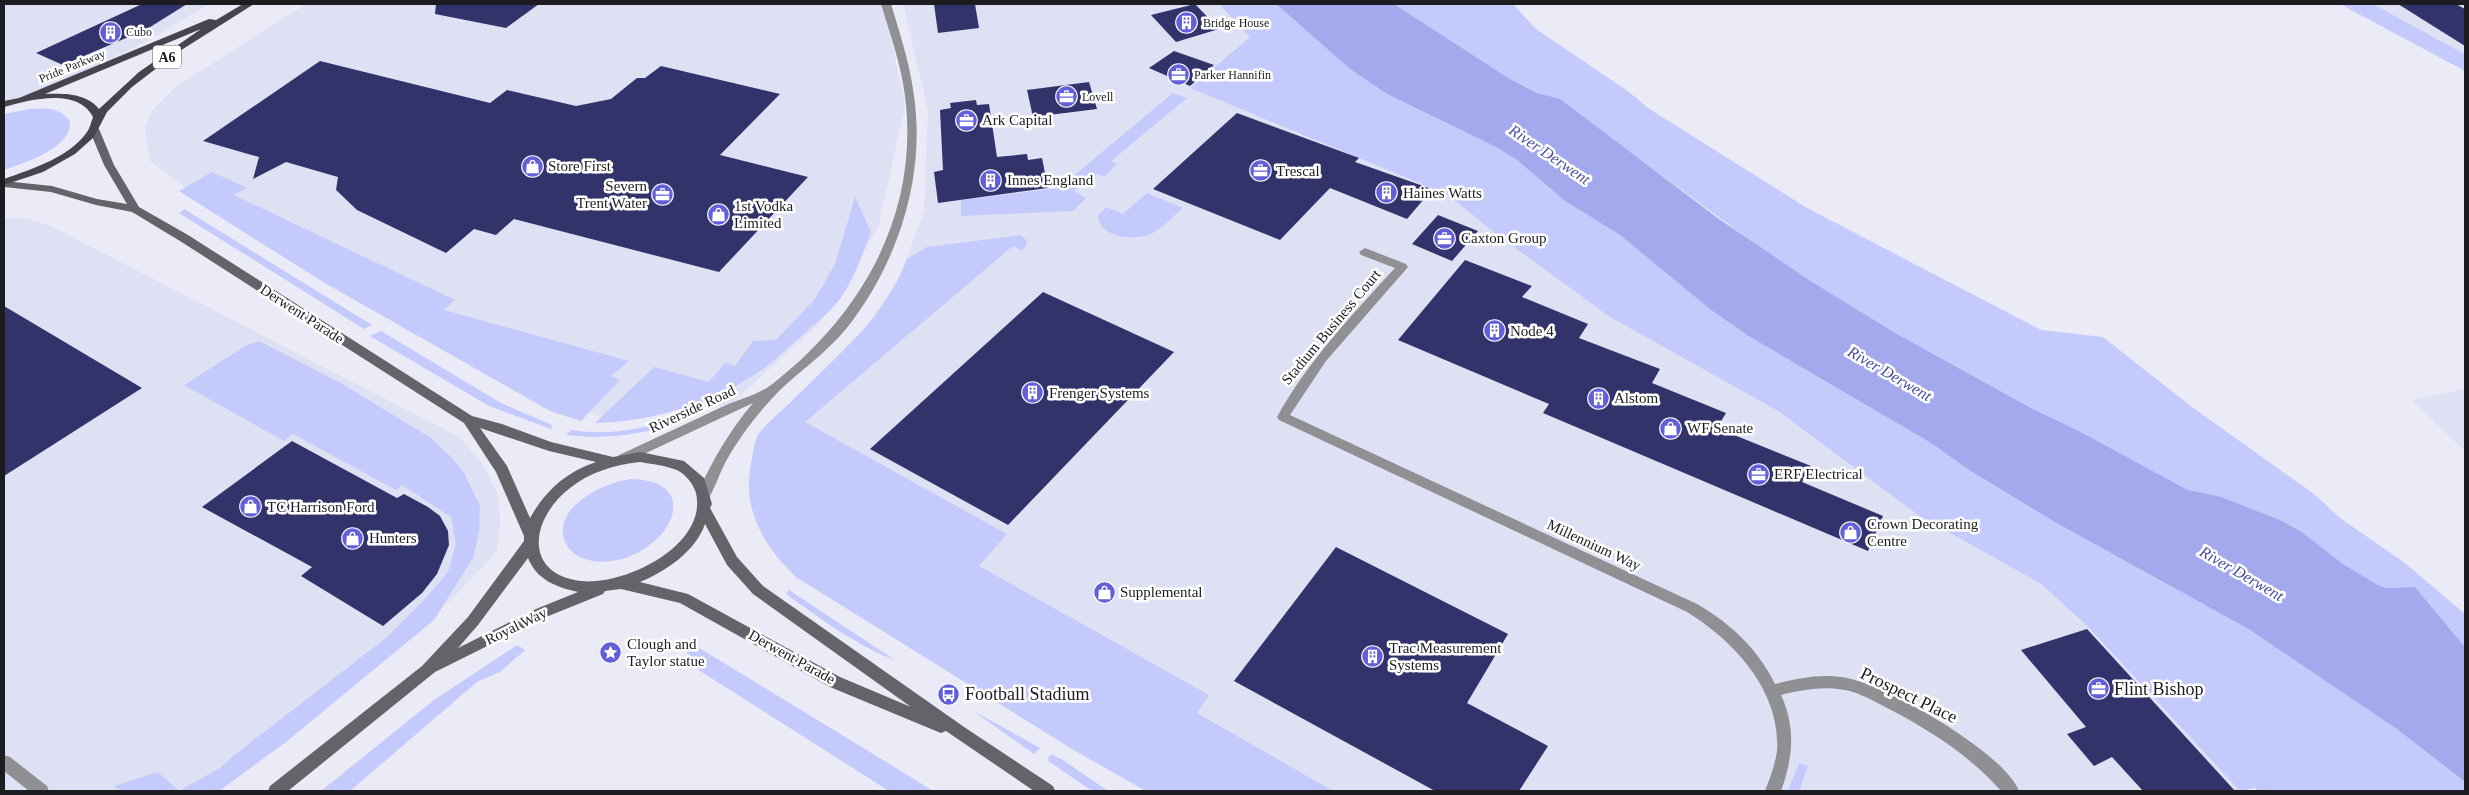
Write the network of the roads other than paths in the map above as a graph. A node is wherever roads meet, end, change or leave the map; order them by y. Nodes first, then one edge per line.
1 (886, 4) edge
2 (246, 5) edge
3 (10, 102) edge
4 (98, 117) junction
5 (94, 129) junction
6 (4, 183) edge
7 (135, 209) junction
8 (1365, 252) dead end
9 (774, 389) junction
10 (1283, 417) joint
11 (468, 420) junction
12 (618, 460) junction
13 (704, 501) junction
14 (530, 539) junction
15 (615, 585) junction
16 (426, 671) junction
17 (1771, 691) junction
18 (962, 734) junction
19 (4, 762) edge
20 (41, 791) edge
21 (276, 791) edge
22 (1047, 791) edge
23 (1773, 791) edge
24 (2011, 791) edge

1 - 9 street, Riverside Road
2 - 3 main road, Pride Parkway / A6
2 - 4 main road, Pride Parkway / A6
3 - 4 main road, A6
4 - 5 main road, A6
5 - 6 main road, A6
5 - 7 street, Derwent Parade
6 - 7 street, Derwent Parade
7 - 11 street, Derwent Parade
8 - 10 street, Stadium Business Court
9 - 12 street, Riverside Road
9 - 13 street, Riverside Road
10 - 17 street, Millennium Way
11 - 12 street, Derwent Parade
11 - 14 street, Derwent Parade
12 - 13 street
12 - 14 street
13 - 15 street
13 - 18 street, Derwent Parade
14 - 15 street
14 - 16 street, Royal Way
15 - 16 street, Royal Way
15 - 18 street, Derwent Parade
16 - 21 street, Royal Way
17 - 23 street, Millennium Way
17 - 24 street, Prospect Place
18 - 22 street, Derwent Parade
19 - 20 street

